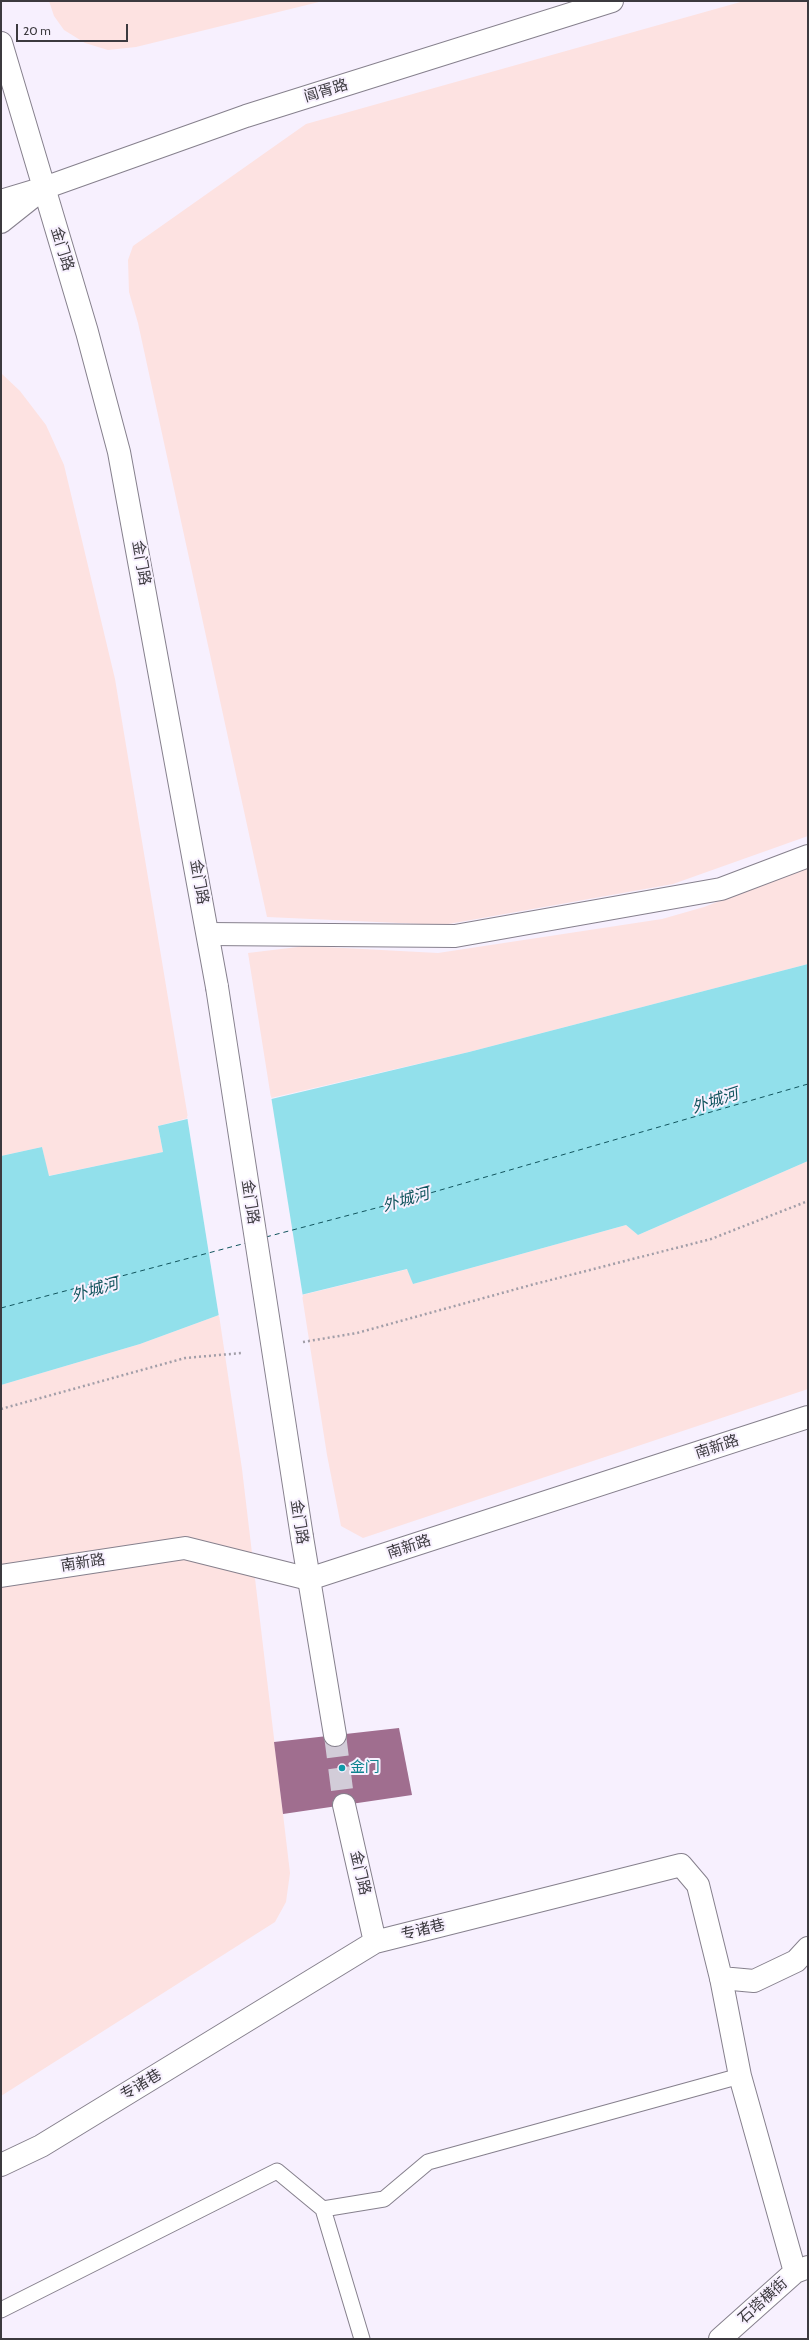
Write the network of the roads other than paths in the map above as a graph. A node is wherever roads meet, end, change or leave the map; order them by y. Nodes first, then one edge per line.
1 (612, 1) edge
2 (1, 43) edge
3 (44, 188) junction
4 (1, 201) edge
5 (1, 222) edge
6 (808, 856) edge
7 (208, 934) junction
8 (808, 1417) edge
9 (1, 1576) edge
10 (309, 1579) junction
11 (335, 1735) tunnel mouth
12 (344, 1805) tunnel mouth
13 (375, 1942) junction
14 (808, 1948) edge
15 (721, 1978) junction
16 (740, 2076) junction
17 (1, 2165) edge
18 (323, 2209) junction
19 (802, 2270) edge
20 (1, 2310) edge
21 (362, 2339) edge
22 (720, 2339) edge

1 - 3 street, 阊胥路
2 - 3 street, 金门路
3 - 4 street, 阊胥路
3 - 5 street, 阊胥路
3 - 7 street, 金门路
6 - 7 street
7 - 10 street, 金门路, bridge
8 - 10 street, 南新路
9 - 10 street, 南新路
10 - 11 street, 金门路
12 - 13 street, 金门路
13 - 15 street, 专诸巷
13 - 17 street, 专诸巷
14 - 15 street
15 - 16 street
16 - 18 lane
16 - 19 street
18 - 20 lane
18 - 21 lane
19 - 22 street, 石塔横街

